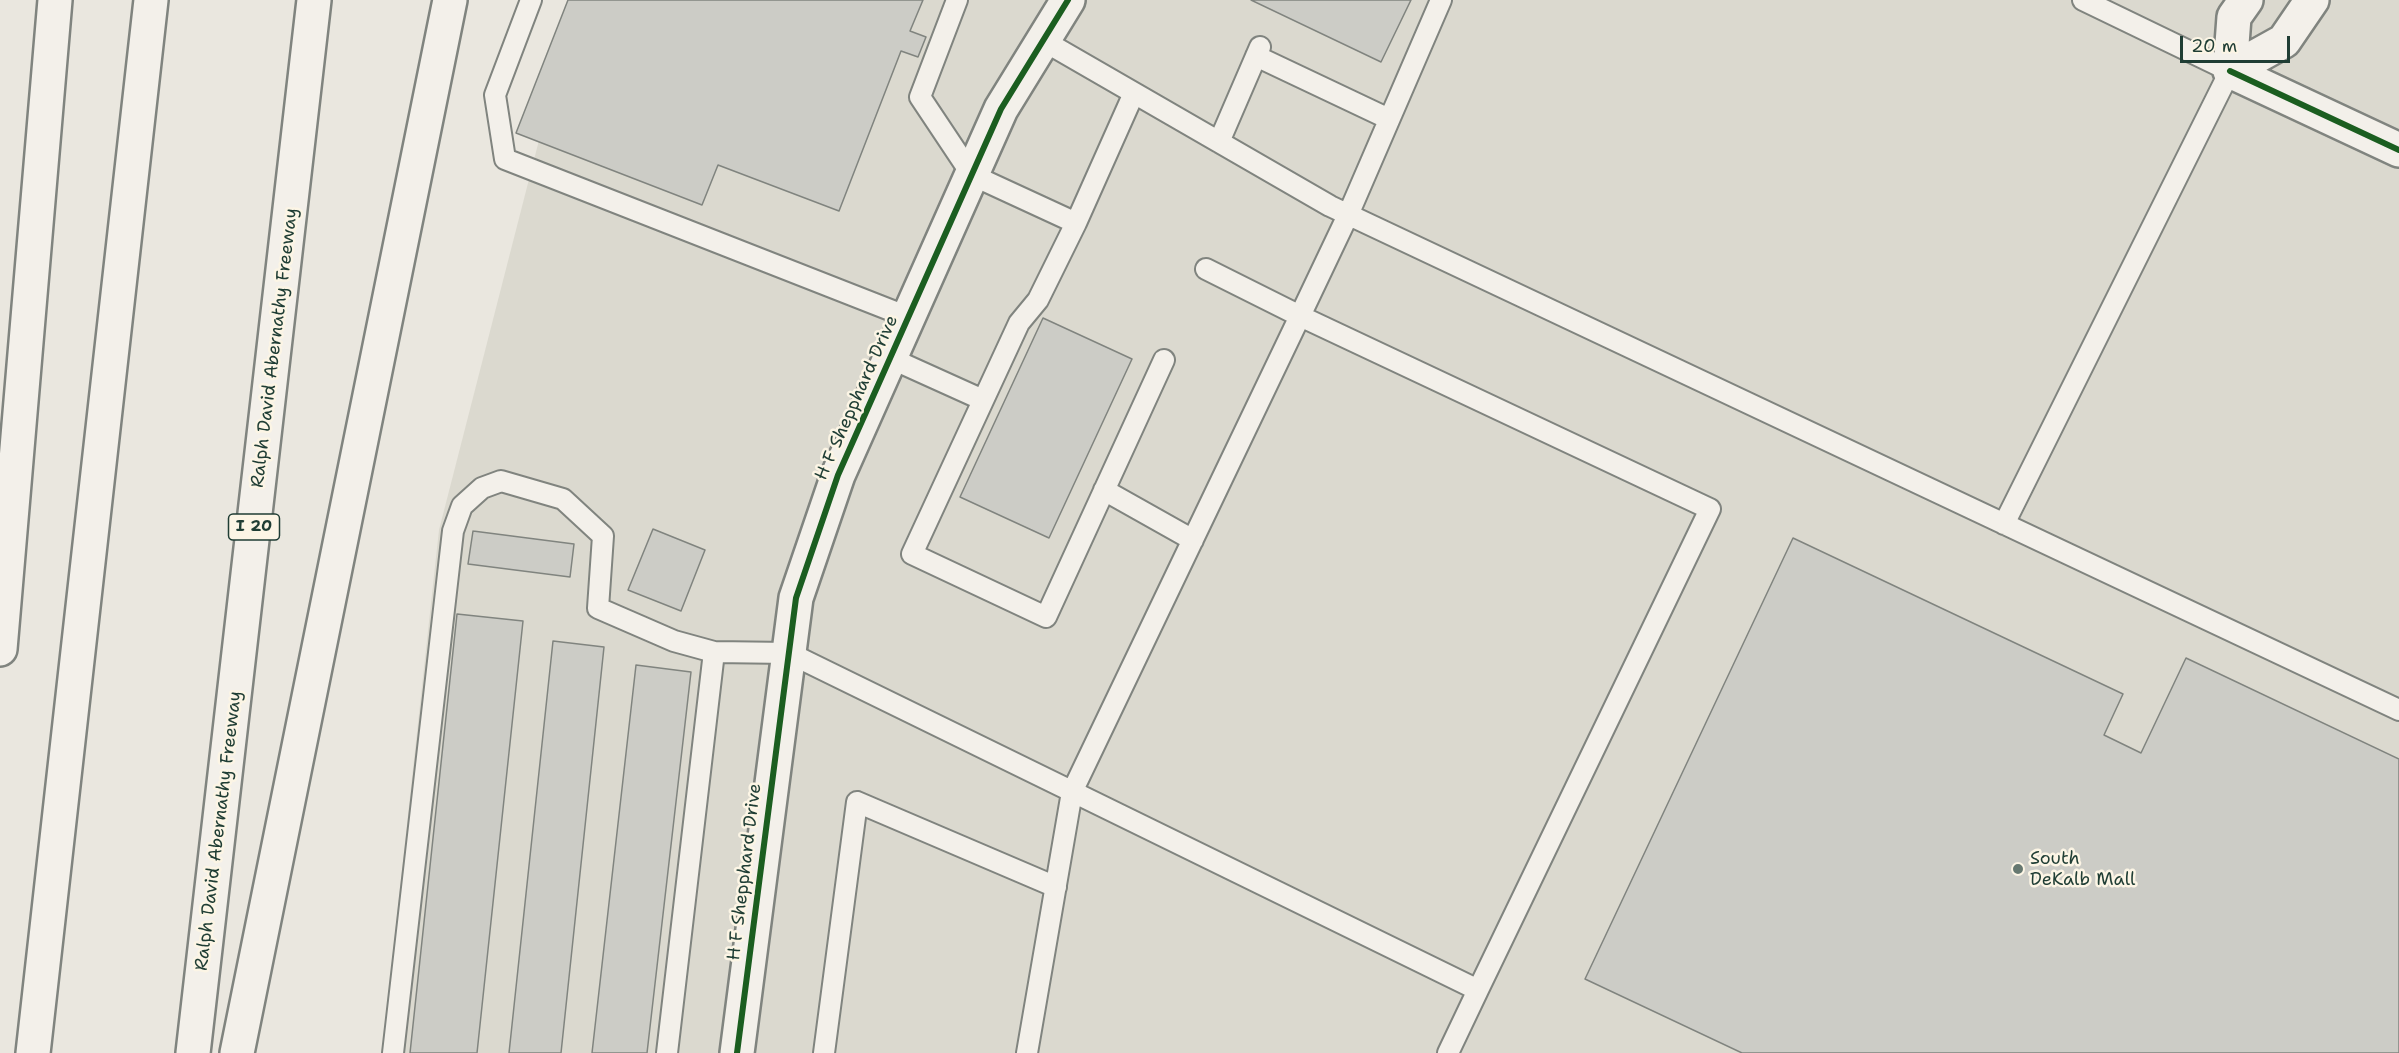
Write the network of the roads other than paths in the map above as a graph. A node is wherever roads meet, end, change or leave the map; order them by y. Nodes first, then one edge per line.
1 (55, 0) edge
2 (151, 0) edge
3 (314, 0) edge
4 (450, 0) edge
5 (531, 0) edge
6 (957, 0) edge
7 (1068, 0) edge
8 (1441, 0) edge
9 (2083, 0) edge
10 (2246, 0) edge
11 (2312, 0) edge
12 (1044, 41) junction
13 (2230, 71) junction
14 (1134, 93) junction
15 (1389, 119) junction
16 (1219, 142) junction
17 (2399, 150) edge
18 (972, 175) junction
19 (1348, 214) junction
20 (1076, 223) junction
21 (1206, 269) dead end
22 (1300, 316) junction
23 (908, 317) junction
24 (890, 358) junction
25 (1164, 360) dead end
26 (983, 400) junction
27 (1104, 490) junction
28 (2004, 524) junction
29 (1192, 540) junction
30 (0, 649) edge
31 (714, 652) junction
32 (789, 653) junction
33 (2399, 710) edge
34 (1072, 792) junction
35 (1056, 887) junction
36 (1478, 990) junction
37 (33, 1053) edge
38 (193, 1053) edge
39 (237, 1053) edge
40 (393, 1053) edge
41 (668, 1053) edge
42 (737, 1053) edge
43 (824, 1053) edge
44 (1027, 1053) edge
45 (1448, 1053) edge

1 - 30 main road
2 - 37 main road
3 - 38 main road, Ralph David Abernathy Freeway / I 20
4 - 39 main road
5 - 23 lane
6 - 18 lane
7 - 12 main road, H F Shepphard Drive
8 - 15 lane
9 - 13 lane
10 - 13 main road
11 - 13 main road
12 - 14 lane
12 - 18 main road, H F Shepphard Drive
13 - 17 main road
13 - 28 lane
14 - 16 lane
14 - 20 lane
15 - 16 lane
15 - 19 lane
16 - 19 lane
18 - 20 lane
18 - 23 main road, H F Shepphard Drive
19 - 22 lane
19 - 28 lane
20 - 26 lane
21 - 22 lane
22 - 29 lane
22 - 36 lane
23 - 24 main road, H F Shepphard Drive
24 - 26 lane
24 - 32 main road, H F Shepphard Drive
25 - 27 lane
26 - 27 lane
27 - 29 lane
28 - 33 lane
29 - 34 lane
31 - 32 lane
31 - 40 lane
31 - 41 lane
32 - 34 lane
32 - 42 main road, H F Shepphard Drive
34 - 35 lane
34 - 36 lane
35 - 43 lane
35 - 44 lane
36 - 45 lane

